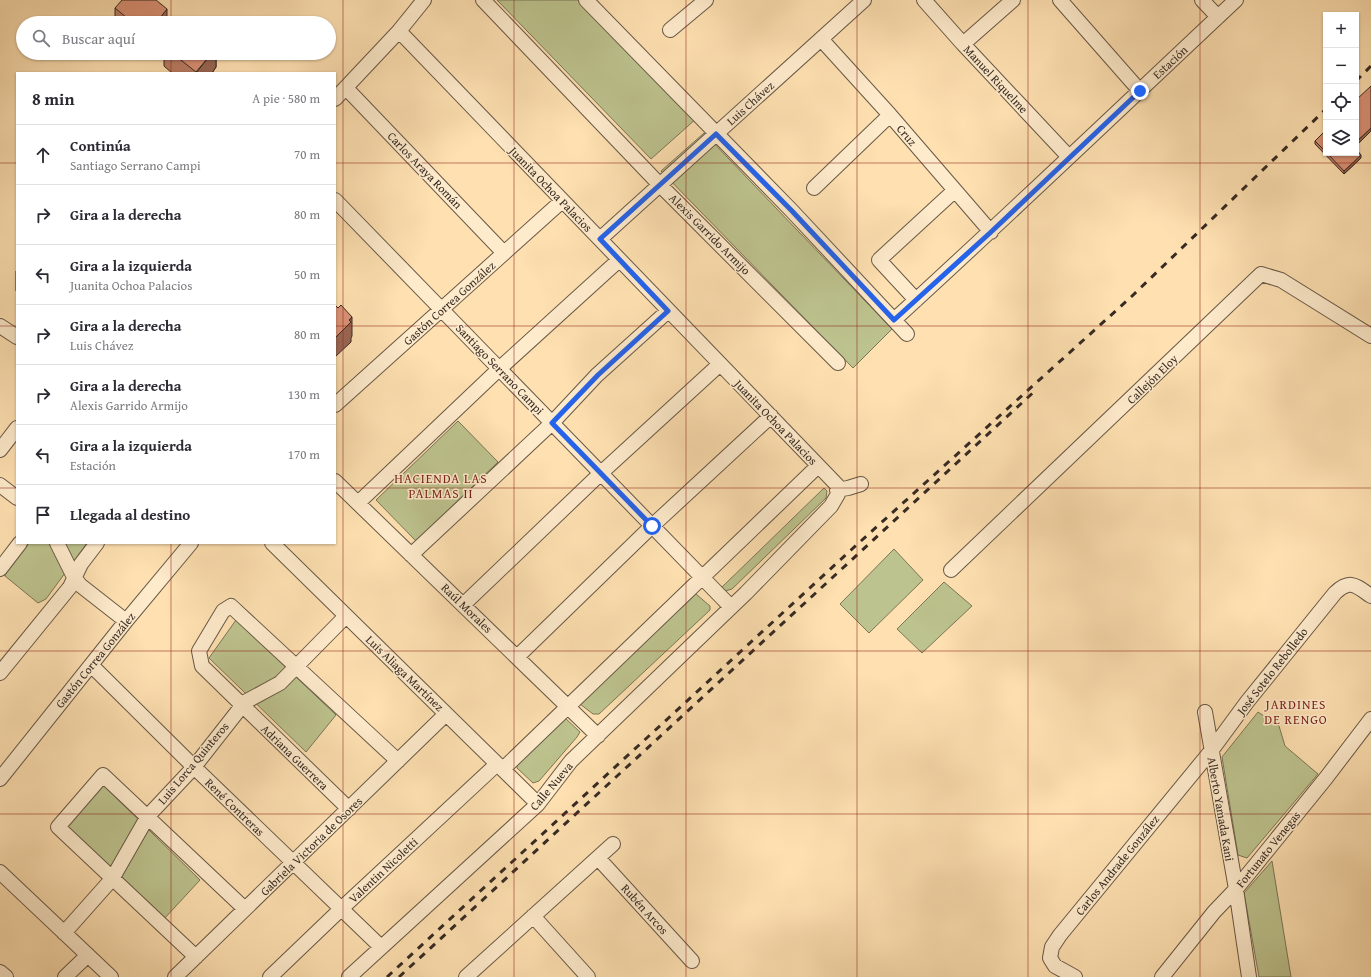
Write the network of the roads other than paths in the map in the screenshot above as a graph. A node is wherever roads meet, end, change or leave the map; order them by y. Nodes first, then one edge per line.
1 (424, 0) edge
2 (483, 0) edge
3 (586, 0) edge
4 (706, 0) edge
5 (864, 0) edge
6 (924, 0) edge
7 (1013, 0) edge
8 (1060, 0) edge
9 (1202, 0) edge
10 (1236, 0) edge
11 (1218, 17) junction
12 (670, 30) dead end
13 (399, 31) junction
14 (821, 39) junction
15 (963, 44) junction
16 (346, 88) junction
17 (1140, 91) junction
18 (336, 98) edge
19 (890, 116) junction
20 (716, 134) junction
21 (1069, 157) junction
22 (660, 184) junction
23 (814, 188) dead end
24 (954, 191) junction
25 (336, 201) edge
26 (562, 201) junction
27 (991, 232) junction
28 (600, 239) junction
29 (504, 253) junction
30 (620, 260) junction
31 (916, 300) junction
32 (442, 309) junction
33 (668, 311) junction
34 (894, 320) junction
35 (0, 326) edge
36 (907, 334) dead end
37 (16, 336) edge
38 (1371, 336) edge
39 (838, 363) dead end
40 (720, 364) junction
41 (499, 369) junction
42 (336, 404) edge
43 (770, 416) junction
44 (552, 423) junction
45 (16, 429) edge
46 (0, 450) edge
47 (818, 466) junction
48 (601, 473) junction
49 (336, 482) edge
50 (861, 484) dead end
51 (0, 485) edge
52 (837, 487) junction
53 (16, 497) edge
54 (358, 503) junction
55 (652, 526) junction
56 (19, 544) edge
57 (58, 544) edge
58 (96, 544) edge
59 (190, 544) edge
60 (273, 544) edge
61 (412, 555) junction
62 (0, 569) edge
63 (951, 570) dead end
64 (74, 577) junction
65 (702, 577) junction
66 (1371, 596) edge
67 (463, 605) junction
68 (731, 607) junction
69 (346, 616) junction
70 (126, 621) junction
71 (516, 657) junction
72 (91, 665) junction
73 (296, 667) junction
74 (0, 673) edge
75 (242, 705) junction
76 (568, 706) junction
77 (1205, 712) dead end
78 (446, 714) junction
79 (1371, 719) edge
80 (598, 736) junction
81 (1211, 751) junction
82 (398, 761) junction
83 (500, 766) junction
84 (194, 767) junction
85 (0, 778) edge
86 (538, 804) junction
87 (349, 809) junction
88 (148, 816) junction
89 (613, 844) dead end
90 (598, 858) junction
91 (294, 863) junction
92 (0, 872) edge
93 (112, 879) junction
94 (1236, 890) junction
95 (245, 909) junction
96 (341, 909) junction
97 (533, 916) junction
98 (64, 933) junction
99 (381, 947) junction
100 (88, 955) junction
101 (196, 957) junction
102 (692, 961) dead end
103 (0, 972) edge
104 (471, 975) edge
105 (6, 977) edge
106 (65, 977) edge
107 (111, 977) edge
108 (175, 977) edge
109 (270, 977) edge
110 (349, 977) edge
111 (588, 977) edge
112 (1075, 977) edge
113 (1162, 977) edge
114 (1249, 977) edge

1 - 13 street
2 - 22 street, Alexis Garrido Armijo
3 - 20 street
4 - 12 street
5 - 14 street, Luis Chávez
6 - 15 street, Manuel Riquelme
7 - 15 street
8 - 17 street
9 - 11 street
10 - 11 street, Estación
11 - 17 street, Estación
13 - 16 street
13 - 26 street, Juanita Ochoa Palacios
14 - 19 street, Cruz
14 - 20 street, Luis Chávez
15 - 21 street, Manuel Riquelme
16 - 18 street
16 - 29 street, Carlos Araya Román
17 - 21 street, Estación
19 - 23 street
19 - 24 street, Cruz
20 - 22 street, Luis Chávez
20 - 34 street
21 - 27 street, Estación
22 - 28 street, Luis Chávez
22 - 39 street, Alexis Garrido Armijo
24 - 27 street, Cruz
24 - 31 street
25 - 32 street, Santiago Serrano Campi
26 - 28 street, Juanita Ochoa Palacios
26 - 29 street, Gastón Correa González
27 - 31 street, Estación
28 - 30 street, Juanita Ochoa Palacios
29 - 32 street, Gastón Correa González
30 - 33 street, Juanita Ochoa Palacios
30 - 41 street
31 - 34 street, Estación
32 - 41 street, Santiago Serrano Campi
32 - 42 street, Gastón Correa González
33 - 40 street, Juanita Ochoa Palacios
33 - 44 street
34 - 36 street
35 - 37 street
38 - 63 street, Callejón Eloy
40 - 43 street, Juanita Ochoa Palacios
40 - 48 street
41 - 44 street, Santiago Serrano Campi
41 - 54 street
43 - 47 street, Juanita Ochoa Palacios
43 - 55 street
44 - 48 street, Santiago Serrano Campi
44 - 61 street
45 - 46 street
47 - 52 street, Juanita Ochoa Palacios
47 - 65 street, Valentin Nicoletti
48 - 55 street, Santiago Serrano Campi
48 - 67 street
49 - 54 street, Raúl Morales
50 - 52 street
51 - 53 street
52 - 68 street, Calle Nueva
54 - 61 street, Raúl Morales
55 - 65 street, Santiago Serrano Campi
55 - 71 street
56 - 62 street
57 - 64 street
58 - 64 street
59 - 70 street, Gastón Correa González
60 - 69 street, Luis Aliaga Martínez
61 - 67 street, Raúl Morales
64 - 70 street
64 - 74 street
65 - 68 street, Santiago Serrano Campi
65 - 76 street, Valentin Nicoletti
66 - 81 street, José Sotelo Rebolledo
67 - 71 street, Raúl Morales
68 - 80 street, Calle Nueva
69 - 73 street, Luis Lorca Quinteros
69 - 78 street, Luis Aliaga Martínez
70 - 72 street, Gastón Correa González
71 - 76 street, Raúl Morales
72 - 84 street, René Contreras
72 - 85 street, Gastón Correa González
73 - 75 street, Luis Lorca Quinteros
73 - 75 street, Adriana Guerrera
73 - 82 street
75 - 84 street, Luis Lorca Quinteros
75 - 87 street, Adriana Guerrera
76 - 80 street, Raúl Morales
76 - 83 street, Valentin Nicoletti
77 - 81 street, Alberto Yamada Kani
78 - 82 street, Gabriela Victoria de Osores
78 - 83 street, Luis Aliaga Martínez
79 - 94 street, Fortunato Venegas
80 - 86 street, Calle Nueva
81 - 94 street, Alberto Yamada Kani
81 - 112 street, Carlos Andrade González
82 - 87 street, Gabriela Victoria de Osores
83 - 86 street, Luis Aliaga Martínez
83 - 96 street, Valentin Nicoletti
84 - 88 street, Luis Lorca Quinteros
84 - 91 street, René Contreras
86 - 99 street, Calle Nueva
87 - 91 street, Gabriela Victoria de Osores
88 - 93 street, Luis Lorca Quinteros
88 - 93 street
88 - 95 street
89 - 90 street
90 - 97 street
90 - 102 street, Rubén Arcos
91 - 95 street, Gabriela Victoria de Osores
91 - 96 street, René Contreras
92 - 98 street
93 - 98 street, Luis Lorca Quinteros
93 - 101 street
94 - 113 street, Fortunato Venegas
94 - 114 street, Alberto Yamada Kani
95 - 101 street, Gabriela Victoria de Osores
96 - 99 street, René Contreras
96 - 109 street, Valentin Nicoletti
97 - 104 street
97 - 111 street
98 - 100 street
99 - 110 street, Calle Nueva
100 - 106 street
100 - 107 street
101 - 108 street, Gabriela Victoria de Osores
103 - 105 street

